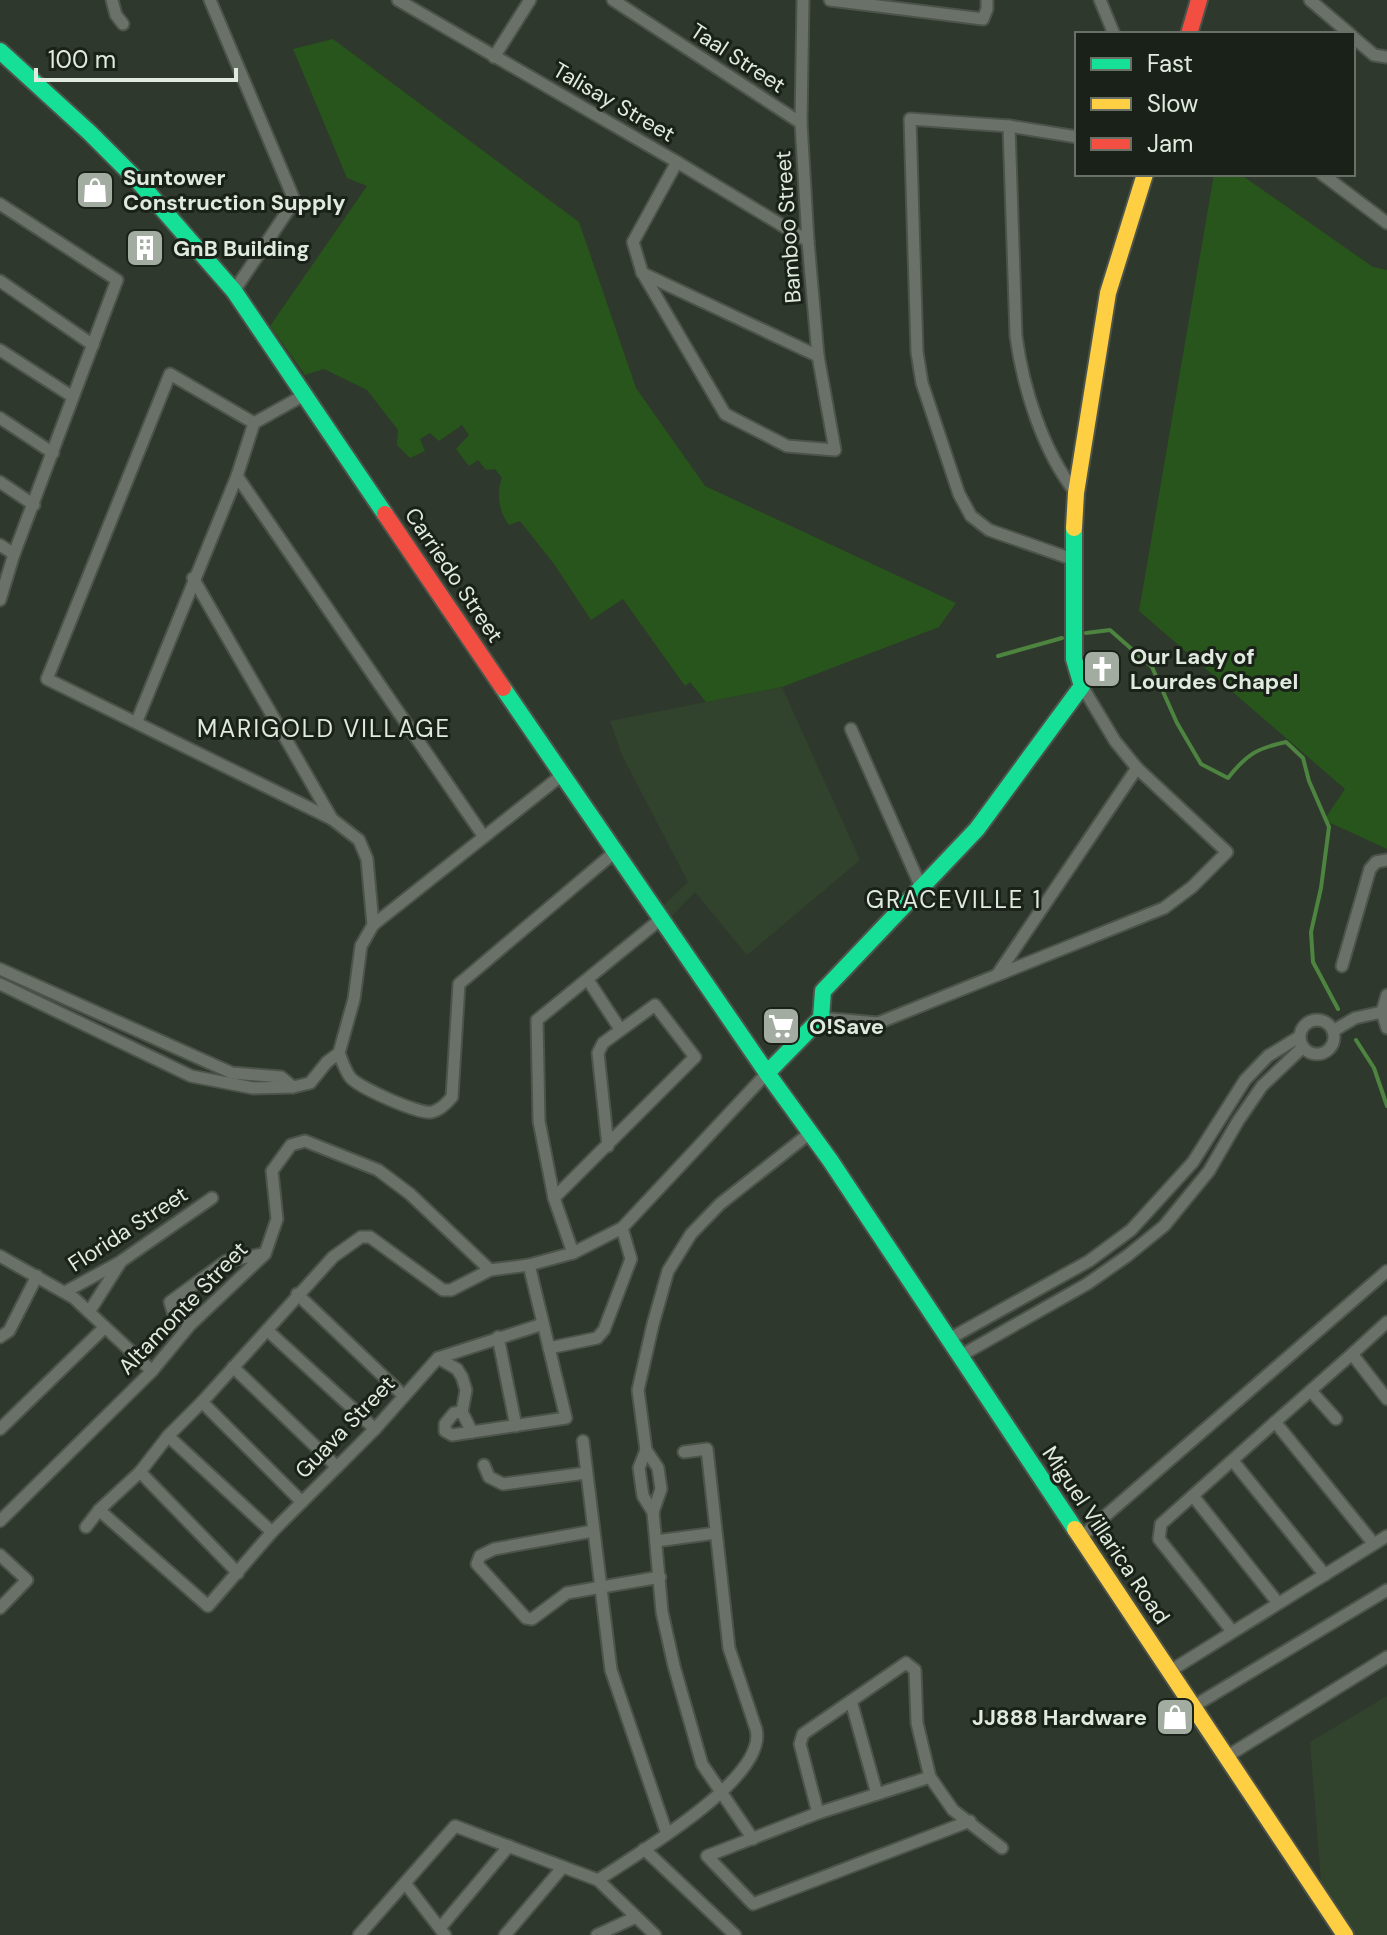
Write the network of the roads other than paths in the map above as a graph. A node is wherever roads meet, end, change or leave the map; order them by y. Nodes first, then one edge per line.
1 (112, 0) edge
2 (210, 0) edge
3 (398, 0) edge
4 (530, 0) edge
5 (613, 0) edge
6 (803, 0) edge
7 (830, 0) edge
8 (987, 0) edge
9 (1100, 0) edge
10 (1199, 0) edge
11 (1312, 1) edge
12 (123, 24) dead end
13 (1113, 32) edge
14 (1190, 32) edge
15 (1347, 32) edge
16 (1355, 39) edge
17 (0, 51) edge
18 (494, 57) junction
19 (1387, 57) edge
20 (801, 123) junction
21 (1009, 126) junction
22 (1075, 137) edge
23 (677, 162) junction
24 (1144, 176) edge
25 (1325, 176) edge
26 (0, 204) edge
27 (1387, 223) edge
28 (808, 241) junction
29 (642, 272) junction
30 (0, 281) edge
31 (234, 291) junction
32 (93, 345) junction
33 (0, 350) edge
34 (818, 356) junction
35 (306, 394) junction
36 (73, 397) junction
37 (0, 418) edge
38 (254, 423) junction
39 (53, 453) junction
40 (237, 476) junction
41 (0, 482) edge
42 (1076, 493) junction
43 (34, 505) junction
44 (0, 545) edge
45 (14, 554) junction
46 (1072, 559) junction
47 (193, 578) junction
48 (0, 600) edge
49 (1082, 686) junction
50 (137, 721) junction
51 (851, 729) dead end
52 (1137, 768) junction
53 (562, 775) junction
54 (332, 819) junction
55 (484, 837) junction
56 (616, 851) junction
57 (1387, 860) edge
58 (921, 887) junction
59 (662, 918) junction
60 (373, 925) junction
61 (1342, 966) dead end
62 (0, 969) edge
63 (997, 975) junction
64 (588, 980) junction
65 (0, 984) edge
66 (1387, 995) edge
67 (1382, 1012) junction
68 (821, 1018) junction
69 (1387, 1028) edge
70 (620, 1029) junction
71 (1333, 1031) junction
72 (1301, 1042) junction
73 (339, 1053) junction
74 (767, 1073) junction
75 (293, 1087) junction
76 (810, 1133) junction
77 (608, 1146) junction
78 (830, 1160) joint
79 (212, 1198) dead end
80 (554, 1198) junction
81 (622, 1228) junction
82 (573, 1253) junction
83 (265, 1254) junction
84 (0, 1256) edge
85 (120, 1262) junction
86 (529, 1265) junction
87 (490, 1270) junction
88 (1387, 1271) edge
89 (37, 1276) junction
90 (65, 1292) junction
91 (297, 1294) junction
92 (89, 1312) junction
93 (1387, 1322) edge
94 (543, 1324) junction
95 (190, 1325) junction
96 (105, 1327) junction
97 (267, 1330) junction
98 (0, 1337) edge
99 (498, 1337) junction
100 (949, 1339) junction
101 (549, 1348) junction
102 (1352, 1354) junction
103 (960, 1356) junction
104 (438, 1358) junction
105 (233, 1367) junction
106 (152, 1371) junction
107 (1311, 1391) junction
108 (404, 1396) junction
109 (1387, 1399) edge
110 (202, 1402) junction
111 (462, 1412) junction
112 (1336, 1419) dead end
113 (1275, 1422) junction
114 (516, 1426) junction
115 (0, 1429) edge
116 (375, 1429) junction
117 (472, 1432) junction
118 (168, 1436) junction
119 (583, 1441) dead end
120 (646, 1450) junction
121 (684, 1452) dead end
122 (1233, 1461) junction
123 (484, 1465) dead end
124 (337, 1467) junction
125 (140, 1472) junction
126 (586, 1473) junction
127 (1193, 1496) junction
128 (302, 1502) junction
129 (99, 1510) junction
130 (653, 1512) junction
131 (0, 1521) edge
132 (86, 1527) dead end
133 (593, 1531) junction
134 (272, 1532) junction
135 (716, 1533) junction
136 (1387, 1536) edge
137 (1081, 1537) junction
138 (656, 1541) junction
139 (1374, 1544) junction
140 (0, 1555) edge
141 (238, 1573) junction
142 (1325, 1575) junction
143 (660, 1577) junction
144 (599, 1586) junction
145 (1387, 1590) edge
146 (1278, 1603) junction
147 (0, 1608) edge
148 (1232, 1631) junction
149 (1387, 1657) edge
150 (1170, 1671) junction
151 (851, 1701) junction
152 (1194, 1706) junction
153 (1226, 1757) junction
154 (930, 1777) junction
155 (723, 1793) junction
156 (877, 1794) junction
157 (818, 1813) junction
158 (970, 1821) junction
159 (667, 1834) junction
160 (753, 1839) junction
161 (509, 1846) junction
162 (1002, 1848) dead end
163 (644, 1849) junction
164 (563, 1867) junction
165 (598, 1880) junction
166 (405, 1883) junction
167 (636, 1917) junction
168 (443, 1932) edge
169 (510, 1933) edge
170 (363, 1934) edge
171 (597, 1935) edge
172 (655, 1935) edge
173 (735, 1935) edge
174 (1345, 1935) edge

1 - 12 street
2 - 31 street
3 - 18 street, Talisay Street
4 - 18 street
5 - 20 street, Taal Street
6 - 20 street, Bamboo Street
7 - 8 street
9 - 13 street
10 - 14 main road
11 - 15 street
16 - 19 street
17 - 31 main road, Carriedo Street
18 - 23 street, Talisay Street
20 - 28 street, Bamboo Street
21 - 22 street
21 - 42 street
21 - 46 street
23 - 28 street, Talisay Street
23 - 29 street
24 - 42 main road
25 - 27 street
26 - 32 street
28 - 34 street, Bamboo Street
29 - 34 street
29 - 34 street, Bamboo Street
30 - 32 street
31 - 35 main road, Carriedo Street
32 - 36 street
33 - 36 street
35 - 38 street
35 - 53 main road, Carriedo Street
36 - 39 street
37 - 39 street
38 - 40 street
38 - 50 street
39 - 43 street
40 - 47 street
40 - 55 street
41 - 43 street
42 - 46 main road
43 - 45 street
44 - 45 street
45 - 48 street
46 - 49 main road
47 - 50 street
47 - 54 street
49 - 52 street
49 - 58 main road
50 - 54 street
51 - 58 street
52 - 63 street
52 - 63 street
53 - 55 street
53 - 56 main road, Carriedo Street
54 - 60 street
55 - 60 street
56 - 59 main road, Carriedo Street
56 - 73 street
57 - 61 street
58 - 68 main road
59 - 64 street
59 - 74 main road, Carriedo Street
60 - 73 street
62 - 75 street
63 - 68 street
64 - 70 street
64 - 80 street
65 - 75 street
66 - 67 street
67 - 69 street
67 - 71 street
68 - 74 main road
70 - 77 street
70 - 77 street
71 - 72 street
71 - 72 street
72 - 100 street
72 - 103 street
73 - 75 street
74 - 76 main road, Carriedo Street
74 - 81 street
76 - 78 main road, Carriedo Street
76 - 120 street
77 - 80 street
78 - 100 main road, Miguel Villarica Road
79 - 85 street, Florida Street
80 - 82 street
81 - 82 street
81 - 101 street
82 - 86 street
83 - 87 street, Altamonte Street
83 - 95 street, Altamonte Street
83 - 95 street
84 - 89 street
85 - 90 street, Florida Street
85 - 92 street
86 - 87 street
86 - 94 street
87 - 91 street
88 - 137 street
89 - 90 street
89 - 98 street
90 - 92 street
91 - 97 street
91 - 108 street
92 - 96 street
93 - 102 street
94 - 99 street, Guava Street
94 - 101 street
95 - 106 street, Altamonte Street
96 - 106 street
96 - 115 street
97 - 105 street
97 - 116 street
99 - 104 street, Guava Street
99 - 114 street
100 - 103 main road, Miguel Villarica Road
101 - 114 street
102 - 107 street
102 - 109 street
103 - 137 main road, Miguel Villarica Road
104 - 108 street, Guava Street
104 - 111 street
105 - 110 street
105 - 124 street
106 - 131 street, Altamonte Street
107 - 112 street
107 - 113 street
108 - 116 street, Guava Street
110 - 118 street
110 - 128 street
111 - 117 street
111 - 117 street
113 - 122 street
113 - 139 street
114 - 117 street
116 - 124 street, Guava Street
118 - 125 street
118 - 134 street
119 - 126 street
120 - 130 street
120 - 130 street
121 - 135 street
122 - 127 street
122 - 142 street
123 - 126 street
124 - 128 street, Guava Street
125 - 129 street
125 - 141 street
126 - 133 street
127 - 146 street
127 - 148 street
128 - 134 street, Guava Street
129 - 132 street
129 - 141 street, Guava Street
130 - 138 street
133 - 144 street
133 - 144 street
134 - 141 street, Guava Street
135 - 138 street
135 - 155 street
136 - 139 street
137 - 150 main road, Miguel Villarica Road
138 - 143 street
139 - 142 street
140 - 147 street
142 - 146 street
143 - 144 street
143 - 155 street
144 - 159 street
145 - 152 street
146 - 148 street
148 - 150 street
149 - 153 street
150 - 152 main road, Miguel Villarica Road
151 - 154 street
151 - 156 street
151 - 157 street
152 - 153 main road, Miguel Villarica Road
153 - 174 main road, Miguel Villarica Road
154 - 156 street
154 - 158 street
155 - 159 street
155 - 160 street
156 - 157 street
157 - 160 street
158 - 160 street
158 - 162 street
159 - 163 street
161 - 164 street
161 - 166 street
161 - 168 street
163 - 165 street
163 - 173 street
164 - 165 street
164 - 169 street
165 - 167 street
166 - 168 street
166 - 170 street
167 - 171 street
167 - 172 street

